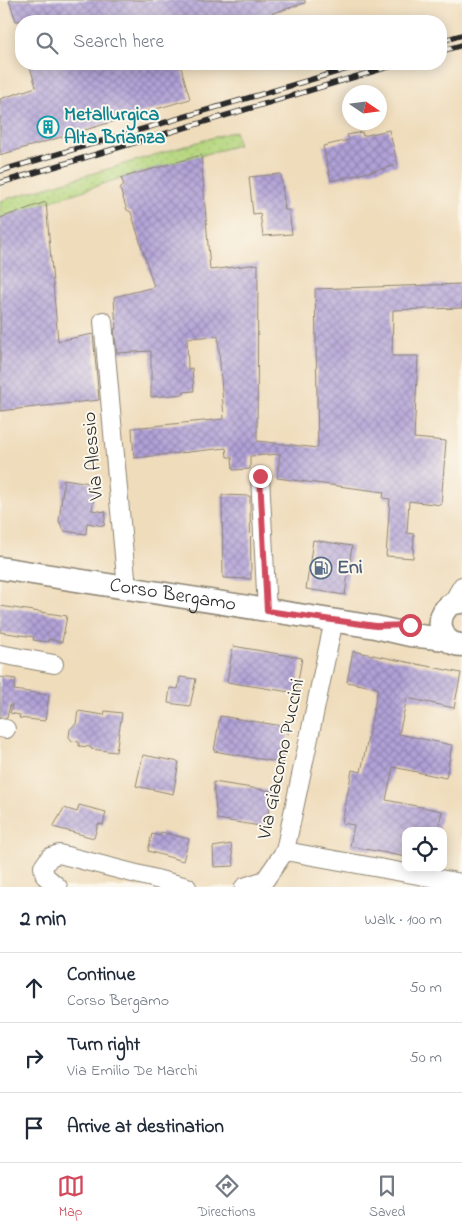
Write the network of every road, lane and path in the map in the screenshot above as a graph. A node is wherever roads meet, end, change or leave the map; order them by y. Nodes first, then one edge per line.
1 (103, 321) dead end
2 (260, 476) dead end
3 (0, 568) edge
4 (127, 588) junction
5 (456, 608) edge
6 (267, 611) junction
7 (334, 620) junction
8 (0, 654) edge
9 (54, 664) dead end
10 (285, 851) junction
11 (462, 882) edge
12 (58, 887) edge
13 (187, 887) edge
14 (244, 887) edge

1 - 4 street, Via Alessio
2 - 6 street
3 - 4 main road, Corso Bergamo
4 - 6 main road, Corso Bergamo
5 - 7 main road, Corso Bergamo
6 - 7 main road, Corso Bergamo
7 - 10 street, Via Giacomo Puccini
8 - 9 street
10 - 11 street
10 - 14 street, Via Giacomo Puccini
12 - 13 street

